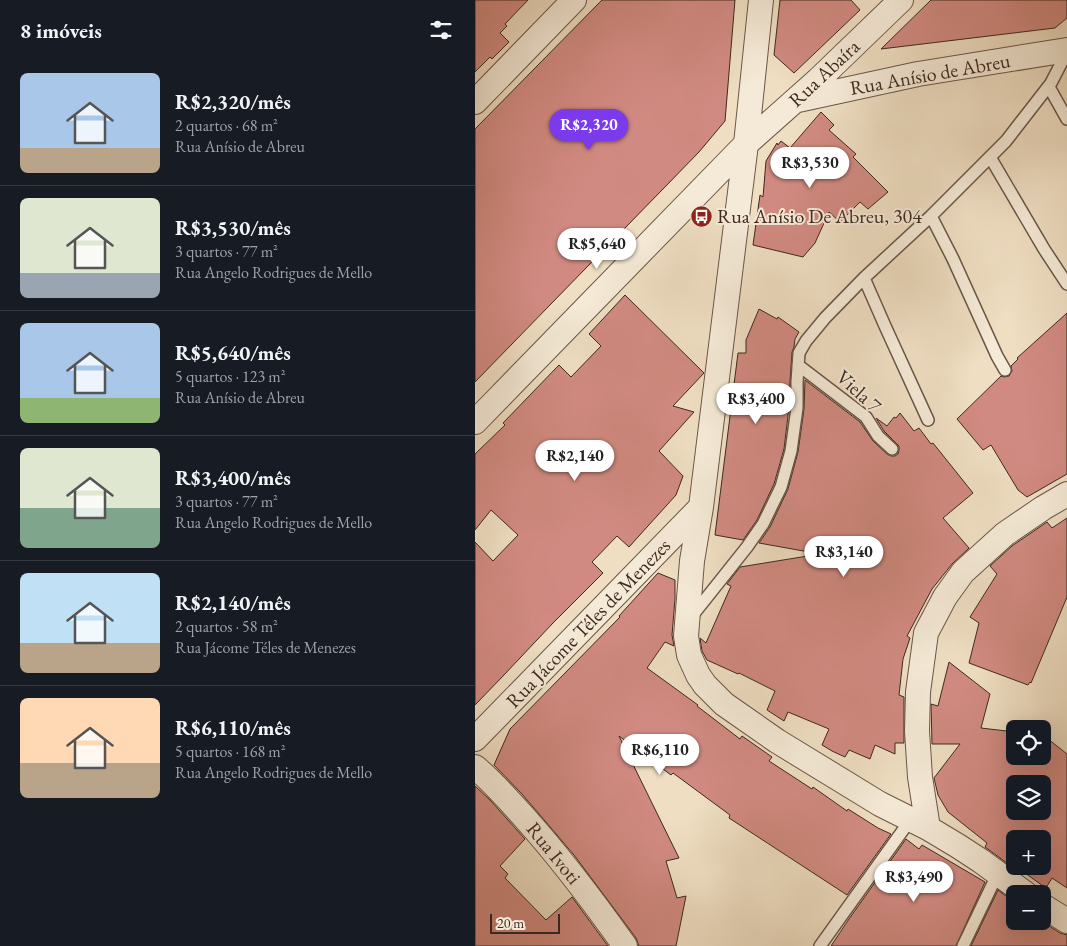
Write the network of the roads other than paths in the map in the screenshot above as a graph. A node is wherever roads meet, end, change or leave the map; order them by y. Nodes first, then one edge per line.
1 (574, 0) edge
2 (761, 0) edge
3 (901, 0) edge
4 (1067, 51) edge
5 (1049, 86) junction
6 (795, 101) junction
7 (475, 102) edge
8 (1067, 119) edge
9 (747, 144) junction
10 (990, 157) junction
11 (931, 216) junction
12 (864, 278) junction
13 (1067, 284) edge
14 (799, 365) junction
15 (1005, 370) dead end
16 (929, 420) dead end
17 (475, 422) edge
18 (892, 449) dead end
19 (1067, 494) edge
20 (701, 507) junction
21 (687, 621) junction
22 (475, 739) edge
23 (475, 767) edge
24 (920, 824) junction
25 (998, 874) junction
26 (1013, 885) edge
27 (1051, 911) edge
28 (1067, 920) edge
29 (625, 946) edge
30 (820, 946) edge
31 (963, 946) edge

1 - 7 street
2 - 9 street
3 - 6 street, Rua Abaíra
4 - 5 lane
4 - 6 street, Rua Anísio de Abreu
5 - 8 lane
5 - 10 lane
6 - 9 street, Rua Abaíra
9 - 17 street
9 - 20 street
10 - 11 lane
10 - 13 lane
11 - 12 lane
11 - 15 lane
12 - 14 lane
12 - 16 lane
14 - 18 lane, Viela 7
14 - 21 lane
19 - 24 street
20 - 21 street
20 - 22 street, Rua Jácome Téles de Menezes
21 - 24 street
23 - 29 street, Rua Ivoti
24 - 25 street
24 - 30 lane
25 - 26 street
25 - 31 lane
27 - 28 street

